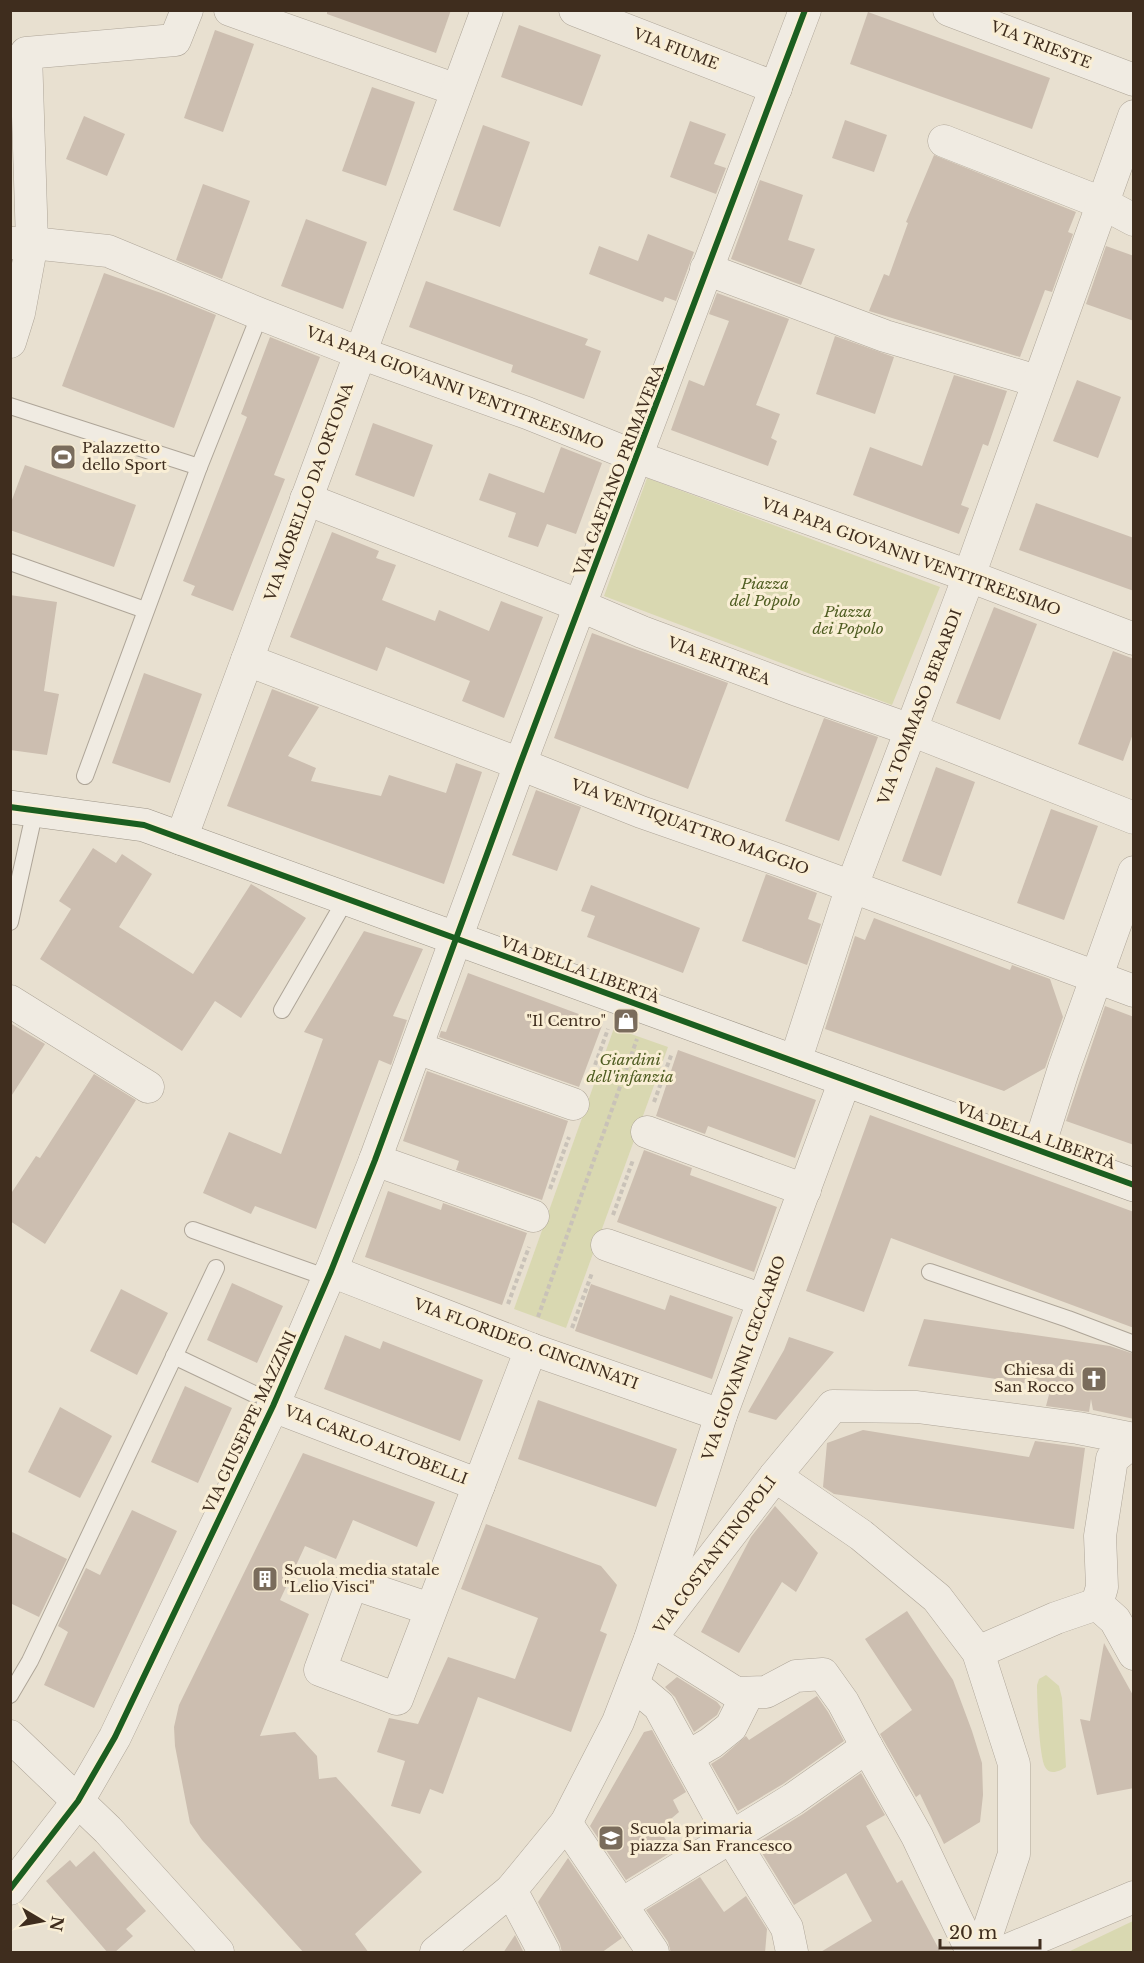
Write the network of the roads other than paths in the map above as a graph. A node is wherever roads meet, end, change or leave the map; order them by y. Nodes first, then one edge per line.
1 (187, 10) edge
2 (230, 10) edge
3 (486, 10) edge
4 (575, 10) edge
5 (805, 10) edge
6 (949, 10) edge
7 (18, 52) edge
8 (1134, 80) edge
9 (776, 88) junction
10 (457, 90) junction
11 (1134, 116) edge
12 (944, 141) dead end
13 (1102, 203) junction
14 (1134, 220) edge
15 (21, 243) edge
16 (706, 269) junction
17 (260, 314) junction
18 (10, 342) edge
19 (360, 353) junction
20 (1037, 381) junction
21 (10, 406) edge
22 (637, 457) junction
23 (199, 467) junction
24 (306, 499) junction
25 (10, 562) edge
26 (969, 576) junction
27 (581, 606) junction
28 (146, 610) junction
29 (1134, 639) edge
30 (247, 660) junction
31 (911, 730) junction
32 (520, 764) junction
33 (85, 776) dead end
34 (23, 809) edge
35 (1134, 818) edge
36 (181, 839) junction
37 (1134, 872) edge
38 (852, 886) junction
39 (346, 898) junction
40 (10, 922) edge
41 (457, 939) junction
42 (1096, 976) junction
43 (1134, 991) edge
44 (10, 1001) edge
45 (282, 1010) dead end
46 (417, 1048) junction
47 (795, 1062) junction
48 (845, 1080) junction
49 (148, 1087) dead end
50 (580, 1095) road end
51 (645, 1130) road end
52 (1038, 1150) junction
53 (375, 1160) junction
54 (1134, 1185) edge
55 (805, 1190) junction
56 (537, 1217) road end
57 (193, 1230) dead end
58 (604, 1244) road end
59 (216, 1268) dead end
60 (930, 1272) dead end
61 (330, 1275) junction
62 (763, 1300) junction
63 (1134, 1344) edge
64 (531, 1349) junction
65 (174, 1356) junction
66 (264, 1400) junction
67 (721, 1415) junction
68 (1134, 1440) edge
69 (775, 1476) junction
70 (479, 1485) junction
71 (1096, 1605) junction
72 (430, 1609) dead end
73 (650, 1639) junction
74 (978, 1652) junction
75 (1134, 1654) edge
76 (634, 1685) junction
77 (747, 1693) junction
78 (10, 1695) edge
79 (10, 1736) edge
80 (867, 1747) junction
81 (687, 1758) junction
82 (78, 1801) junction
83 (566, 1824) junction
84 (731, 1837) junction
85 (10, 1889) edge
86 (511, 1890) junction
87 (1134, 1897) edge
88 (622, 1904) junction
89 (644, 1949) edge
90 (219, 1953) edge
91 (436, 1953) edge
92 (544, 1953) edge
93 (792, 1953) edge
94 (972, 1953) edge
95 (981, 1953) edge
96 (1003, 1953) edge

1 - 7 street
2 - 10 street
3 - 10 street, VIA MORELLO DA ORTONA
4 - 9 street, VIA FIUME
5 - 9 street, VIA GAETANO PRIMAVERA
6 - 8 street, VIA TRIESTE
7 - 15 street
9 - 16 street, VIA GAETANO PRIMAVERA
10 - 19 street, VIA MORELLO DA ORTONA
11 - 13 street, VIA TOMMASO BERARDI
12 - 13 street
13 - 14 street
13 - 20 street, VIA TOMMASO BERARDI
15 - 17 street, VIA PAPA GIOVANNI VENTITREESIMO
15 - 18 street
16 - 20 street
16 - 22 street, VIA GAETANO PRIMAVERA
17 - 19 street, VIA PAPA GIOVANNI VENTITREESIMO
17 - 23 lane
19 - 22 street, VIA PAPA GIOVANNI VENTITREESIMO
19 - 24 street, VIA MORELLO DA ORTONA
20 - 26 street, VIA TOMMASO BERARDI
21 - 23 lane
22 - 26 street, VIA PAPA GIOVANNI VENTITREESIMO
22 - 27 street, VIA GAETANO PRIMAVERA
23 - 28 lane
24 - 27 street, VIA ERITREA
24 - 30 street, VIA MORELLO DA ORTONA
25 - 28 lane
26 - 29 street, VIA PAPA GIOVANNI VENTITREESIMO
26 - 31 street, VIA TOMMASO BERARDI
27 - 31 street, VIA ERITREA
27 - 32 street, VIA GAETANO PRIMAVERA
28 - 33 lane
30 - 32 street, VIA VENTIQUATTRO MAGGIO
30 - 36 street, VIA MORELLO DA ORTONA
31 - 35 street, VIA ERITREA
31 - 38 street, VIA TOMMASO BERARDI
32 - 38 street, VIA VENTIQUATTRO MAGGIO
32 - 41 street, VIA GAETANO PRIMAVERA
34 - 36 main road, VIA DELLA LIBERTÀ
34 - 40 lane
36 - 39 main road, VIA DELLA LIBERTÀ
37 - 42 street
38 - 42 street, VIA VENTIQUATTRO MAGGIO
38 - 47 street, VIA TOMMASO BERARDI
39 - 41 main road, VIA DELLA LIBERTÀ
39 - 45 lane
41 - 46 street, VIA GIUSEPPE MAZZINI
41 - 47 main road, VIA DELLA LIBERTÀ
42 - 43 street, VIA VENTIQUATTRO MAGGIO
42 - 52 street
44 - 49 street
46 - 50 street
46 - 53 street, VIA GIUSEPPE MAZZINI
47 - 48 main road, VIA DELLA LIBERTÀ
48 - 52 main road, VIA DELLA LIBERTÀ
48 - 55 street, VIA GIOVANNI CECCARIO
51 - 55 street
52 - 54 main road, VIA DELLA LIBERTÀ
53 - 56 street
53 - 61 street, VIA GIUSEPPE MAZZINI
55 - 62 street, VIA GIOVANNI CECCARIO
57 - 61 lane
58 - 62 street
59 - 65 lane
60 - 63 lane
61 - 64 street, VIA FLORIDEO. CINCINNATI
61 - 66 street, VIA GIUSEPPE MAZZINI
62 - 67 street, VIA GIOVANNI CECCARIO
64 - 67 street, VIA FLORIDEO. CINCINNATI
64 - 70 street, VIA CARLO ALTOBELLI
65 - 66 lane
65 - 78 lane
66 - 70 street, VIA CARLO ALTOBELLI
66 - 82 street, VIA GIUSEPPE MAZZINI
67 - 73 street, VIA GIOVANNI CECCARIO
68 - 69 street, VIA COSTANTINOPOLI
68 - 71 street
69 - 73 street, VIA COSTANTINOPOLI
69 - 74 street
70 - 72 street
71 - 74 street
71 - 75 street
73 - 76 street, VIA COSTANTINOPOLI
73 - 77 street
74 - 95 street
76 - 81 street
76 - 83 street, VIA COSTANTINOPOLI
77 - 80 street
77 - 81 street
79 - 82 street
80 - 84 street
80 - 94 street
81 - 84 street
82 - 85 street, VIA GIUSEPPE MAZZINI
82 - 90 street
83 - 86 street, VIA COSTANTINOPOLI
83 - 88 street
84 - 88 street
84 - 93 street
86 - 91 street, VIA COSTANTINOPOLI
86 - 92 street
87 - 96 street
88 - 89 street

